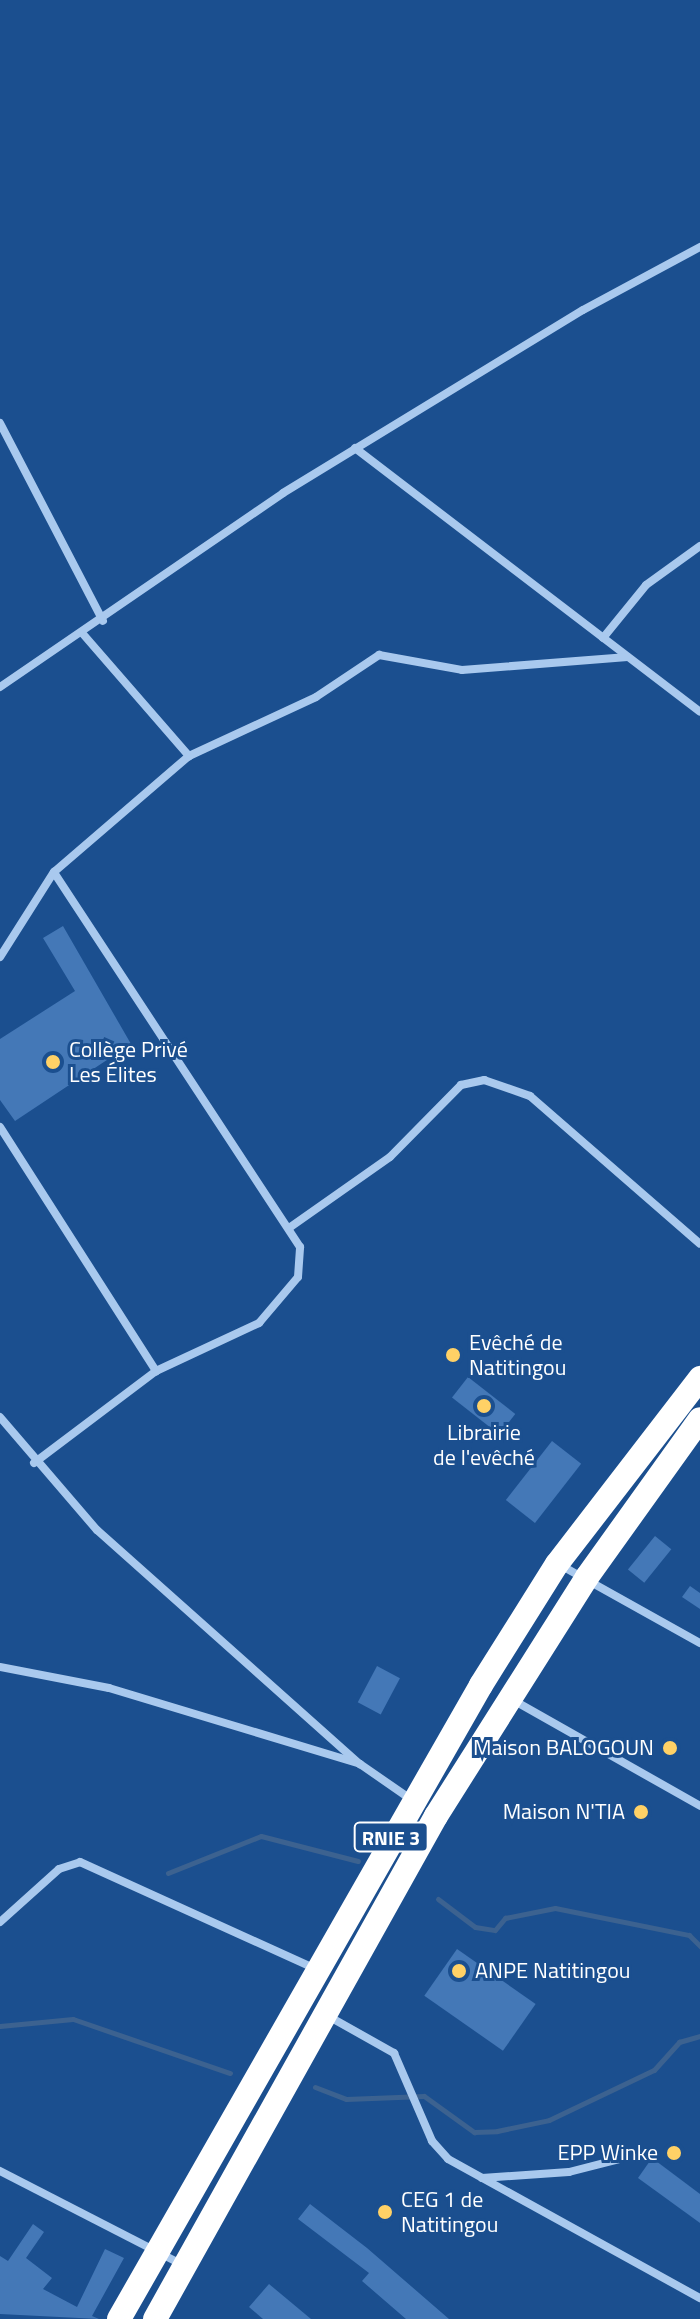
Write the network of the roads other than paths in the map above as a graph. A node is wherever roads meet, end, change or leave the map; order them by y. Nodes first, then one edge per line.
1 (700, 247) edge
2 (0, 423) edge
3 (355, 448) junction
4 (700, 546) edge
5 (103, 621) junction
6 (83, 634) junction
7 (603, 638) junction
8 (627, 657) junction
9 (0, 687) edge
10 (700, 712) edge
11 (189, 756) junction
12 (54, 872) junction
13 (0, 957) edge
14 (0, 1127) edge
15 (289, 1228) junction
16 (700, 1244) edge
17 (156, 1371) junction
18 (700, 1378) edge
19 (0, 1417) edge
20 (700, 1419) edge
21 (34, 1463) junction
22 (557, 1564) junction
23 (587, 1577) junction
24 (700, 1643) edge
25 (0, 1667) edge
26 (511, 1699) junction
27 (360, 1764) junction
28 (413, 1800) junction
29 (700, 1806) edge
30 (0, 1922) edge
31 (315, 1969) junction
32 (323, 2014) junction
33 (635, 2155) dead end
34 (0, 2171) edge
35 (482, 2178) junction
36 (159, 2255) junction
37 (185, 2265) junction
38 (700, 2298) edge
39 (119, 2319) edge
40 (155, 2319) edge

1 - 3 street
2 - 5 street
3 - 5 street
3 - 7 street
4 - 7 street
5 - 6 street
6 - 9 street
6 - 11 street
7 - 8 street
8 - 10 street
8 - 11 street
11 - 12 street
12 - 13 street
12 - 15 street
14 - 17 street
15 - 16 street
15 - 17 street
17 - 21 street
18 - 22 highway, RNIE 3
19 - 21 street
20 - 23 highway, RNIE 3
21 - 27 street
22 - 23 street
22 - 28 highway, RNIE 3
23 - 24 street
23 - 26 highway, RNIE 3
25 - 27 street
26 - 29 street
26 - 32 highway, RNIE 3
27 - 28 street
28 - 31 highway, RNIE 3
30 - 31 street
31 - 36 highway, RNIE 3
32 - 35 street
32 - 37 highway, RNIE 3
33 - 35 street
34 - 36 street
35 - 38 street
36 - 37 street
36 - 39 highway, RNIE 3
37 - 40 highway, RNIE 3

